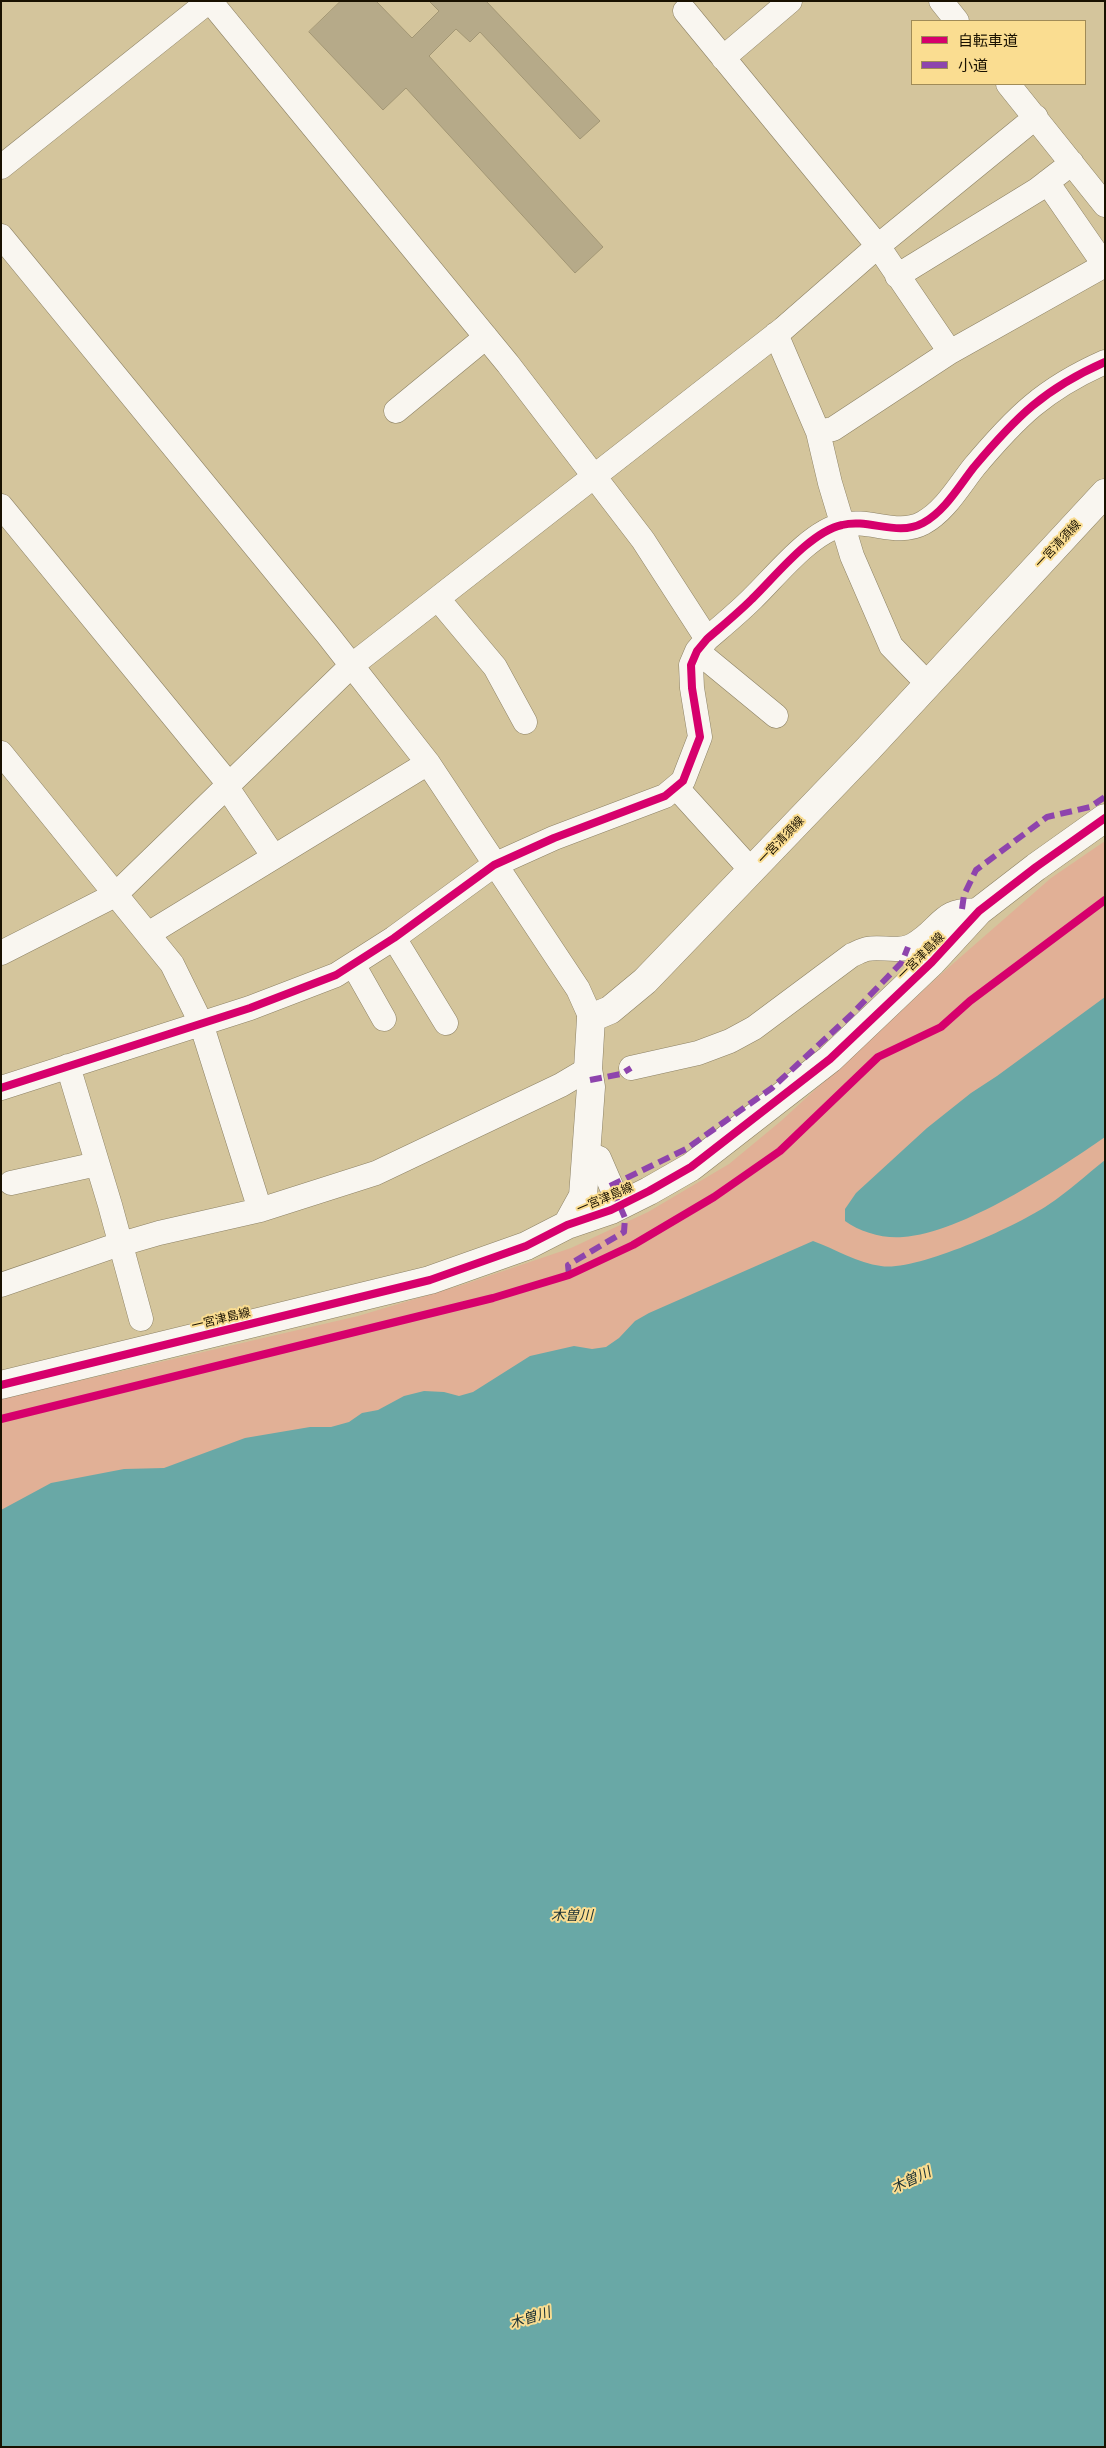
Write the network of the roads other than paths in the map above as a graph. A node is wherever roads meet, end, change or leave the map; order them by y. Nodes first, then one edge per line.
1 (209, 1) edge
2 (790, 1) edge
3 (941, 1) edge
4 (685, 11) dead end
5 (956, 20) edge
6 (723, 58) junction
7 (1009, 85) edge
8 (1036, 117) junction
9 (1072, 163) junction
10 (1, 167) edge
11 (1047, 182) junction
12 (1105, 205) edge
13 (1, 236) edge
14 (878, 246) junction
15 (1104, 265) edge
16 (897, 276) junction
17 (776, 334) junction
18 (486, 337) junction
19 (950, 352) junction
20 (1105, 362) edge
21 (396, 411) dead end
22 (818, 432) junction
23 (592, 475) junction
24 (1105, 493) edge
25 (1, 506) edge
26 (843, 524) junction
27 (438, 599) junction
28 (702, 645) junction
29 (351, 666) junction
30 (927, 683) junction
31 (776, 716) dead end
32 (525, 722) dead end
33 (1, 753) edge
34 (428, 763) junction
35 (227, 785) junction
36 (676, 787) junction
37 (1105, 818) edge
38 (274, 857) junction
39 (494, 865) junction
40 (752, 871) junction
41 (115, 894) junction
42 (979, 912) junction
43 (148, 934) junction
44 (394, 938) junction
45 (1, 953) edge
46 (354, 966) junction
47 (591, 1018) junction
48 (384, 1019) dead end
49 (446, 1022) dead end
50 (201, 1023) junction
51 (68, 1066) junction
52 (588, 1068) junction
53 (631, 1068) dead end
54 (1, 1088) edge
55 (587, 1152) junction
56 (97, 1164) junction
57 (11, 1183) dead end
58 (615, 1195) dead end
59 (260, 1210) junction
60 (567, 1225) junction
61 (119, 1244) junction
62 (1, 1285) edge
63 (141, 1319) dead end
64 (1, 1385) edge

1 - 10 street
1 - 18 street
2 - 6 street
3 - 5 street
4 - 6 street
6 - 14 street
7 - 8 street
8 - 9 street
8 - 14 street
9 - 11 street
9 - 12 street
11 - 15 street
11 - 16 street
13 - 29 street
14 - 16 street
14 - 17 street
15 - 19 street
16 - 19 street
17 - 22 street
17 - 23 street
18 - 21 street
18 - 23 street
19 - 22 street
20 - 26 street
22 - 26 street
23 - 27 street
23 - 28 street
24 - 30 main road, 一宮清須線
25 - 35 street
26 - 28 street
26 - 30 street
27 - 29 street
27 - 32 street
28 - 31 street
28 - 36 street
29 - 34 street
29 - 35 street
30 - 40 main road, 一宮清須線
33 - 41 street
34 - 38 street
34 - 39 street
35 - 38 street
35 - 41 street
36 - 39 street
36 - 40 street
37 - 42 main road, 一宮津島線
38 - 43 street
39 - 44 street
39 - 47 street
40 - 47 main road, 一宮清須線
41 - 43 street
41 - 45 street
42 - 53 street
42 - 60 main road, 一宮津島線
43 - 50 street
44 - 46 street
44 - 49 street
46 - 48 street
46 - 50 street
47 - 52 main road
50 - 51 street
50 - 59 street
51 - 54 street
51 - 56 street
52 - 55 main road
52 - 59 street
55 - 58 street
55 - 60 main road
56 - 57 street
56 - 61 street
59 - 61 street
60 - 64 main road, 一宮津島線
61 - 62 street
61 - 63 street

